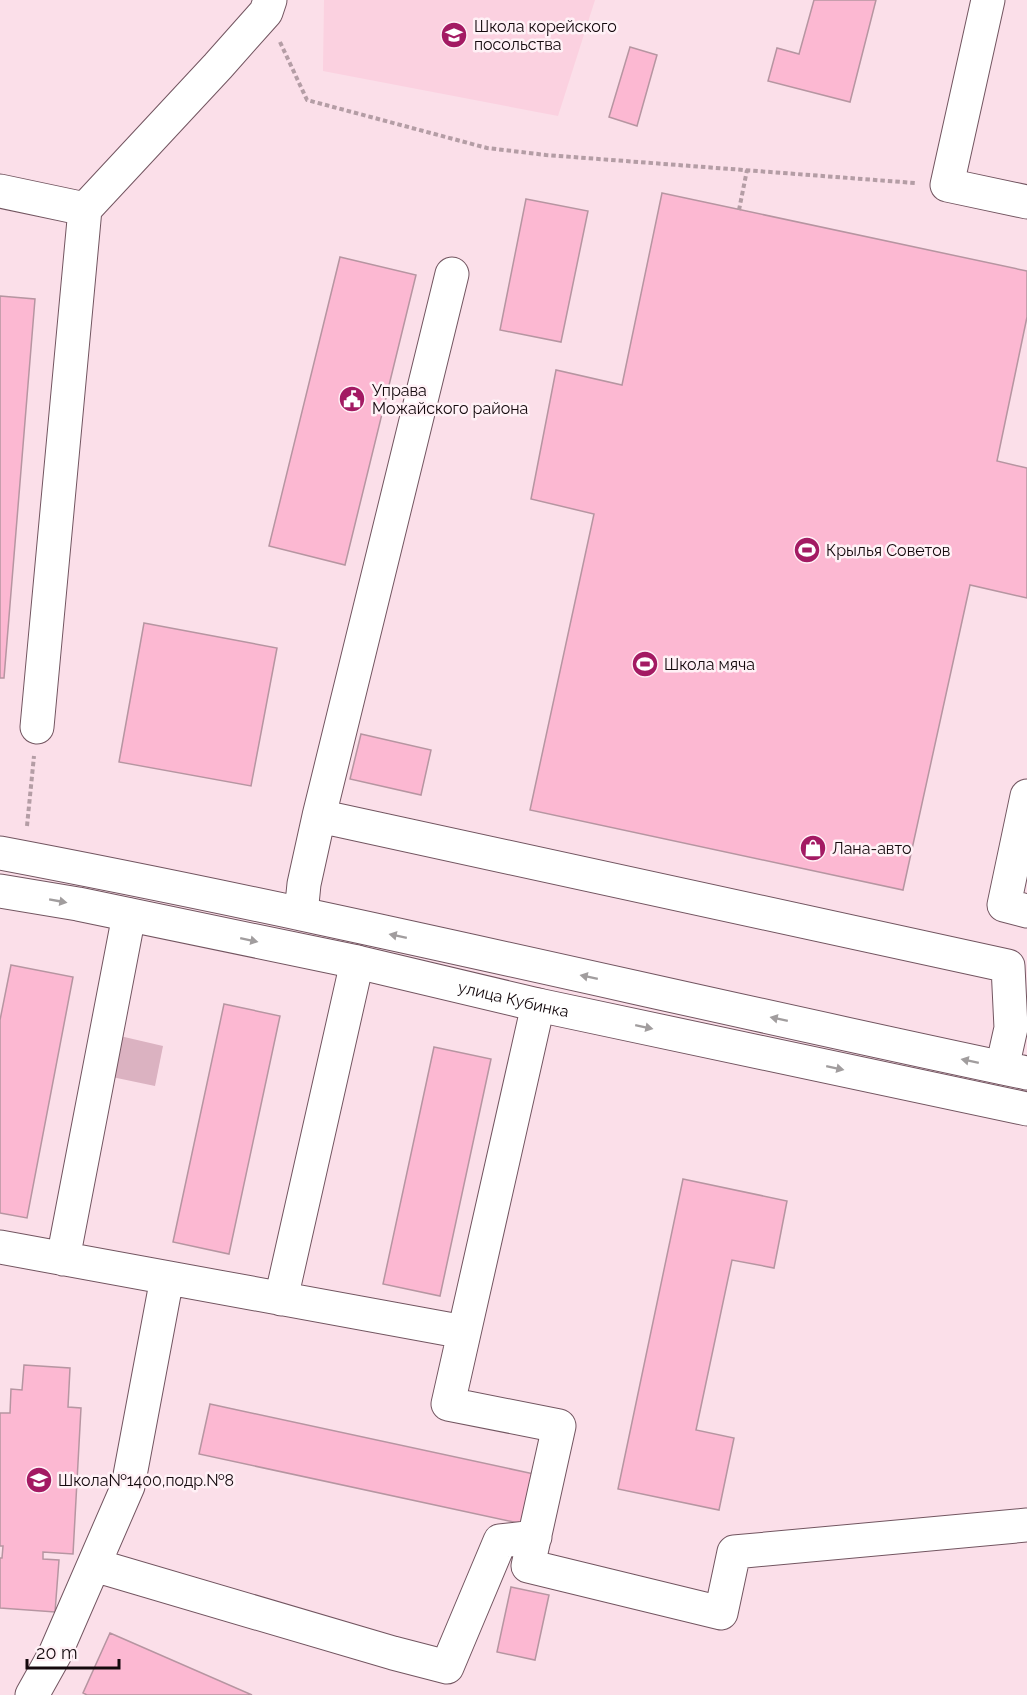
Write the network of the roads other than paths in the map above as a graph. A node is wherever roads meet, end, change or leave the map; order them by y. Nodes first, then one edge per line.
1 (988, 0) edge
2 (268, 6) edge
3 (0, 191) edge
4 (1027, 202) edge
5 (86, 209) junction
6 (452, 274) dead end
7 (37, 727) road end
8 (1027, 796) edge
9 (319, 816) junction
10 (0, 853) edge
11 (0, 891) edge
12 (1027, 911) edge
13 (301, 914) junction
14 (129, 915) junction
15 (357, 962) junction
16 (538, 1005) junction
17 (1015, 1071) edge
18 (1027, 1109) edge
19 (0, 1247) edge
20 (63, 1259) junction
21 (167, 1278) junction
22 (281, 1299) junction
23 (464, 1332) junction
24 (1027, 1525) edge
25 (535, 1537) junction
26 (94, 1565) junction
27 (32, 1695) edge

1 - 4 main road
2 - 5 main road
3 - 5 main road
5 - 7 main road
6 - 9 main road
8 - 12 main road
9 - 13 main road
9 - 17 main road
10 - 13 main road
11 -> 14 main road, улица Кубинка
17 -> 13 main road
14 -> 15 main road, улица Кубинка
14 - 20 main road
15 - 16 main road, улица Кубинка
15 - 22 main road
16 -> 18 main road, улица Кубинка
16 - 23 main road
19 - 20 main road
20 - 21 main road
21 - 22 main road
21 - 26 main road
22 - 23 main road
23 - 25 main road
24 - 25 main road
25 - 26 main road
26 - 27 main road

